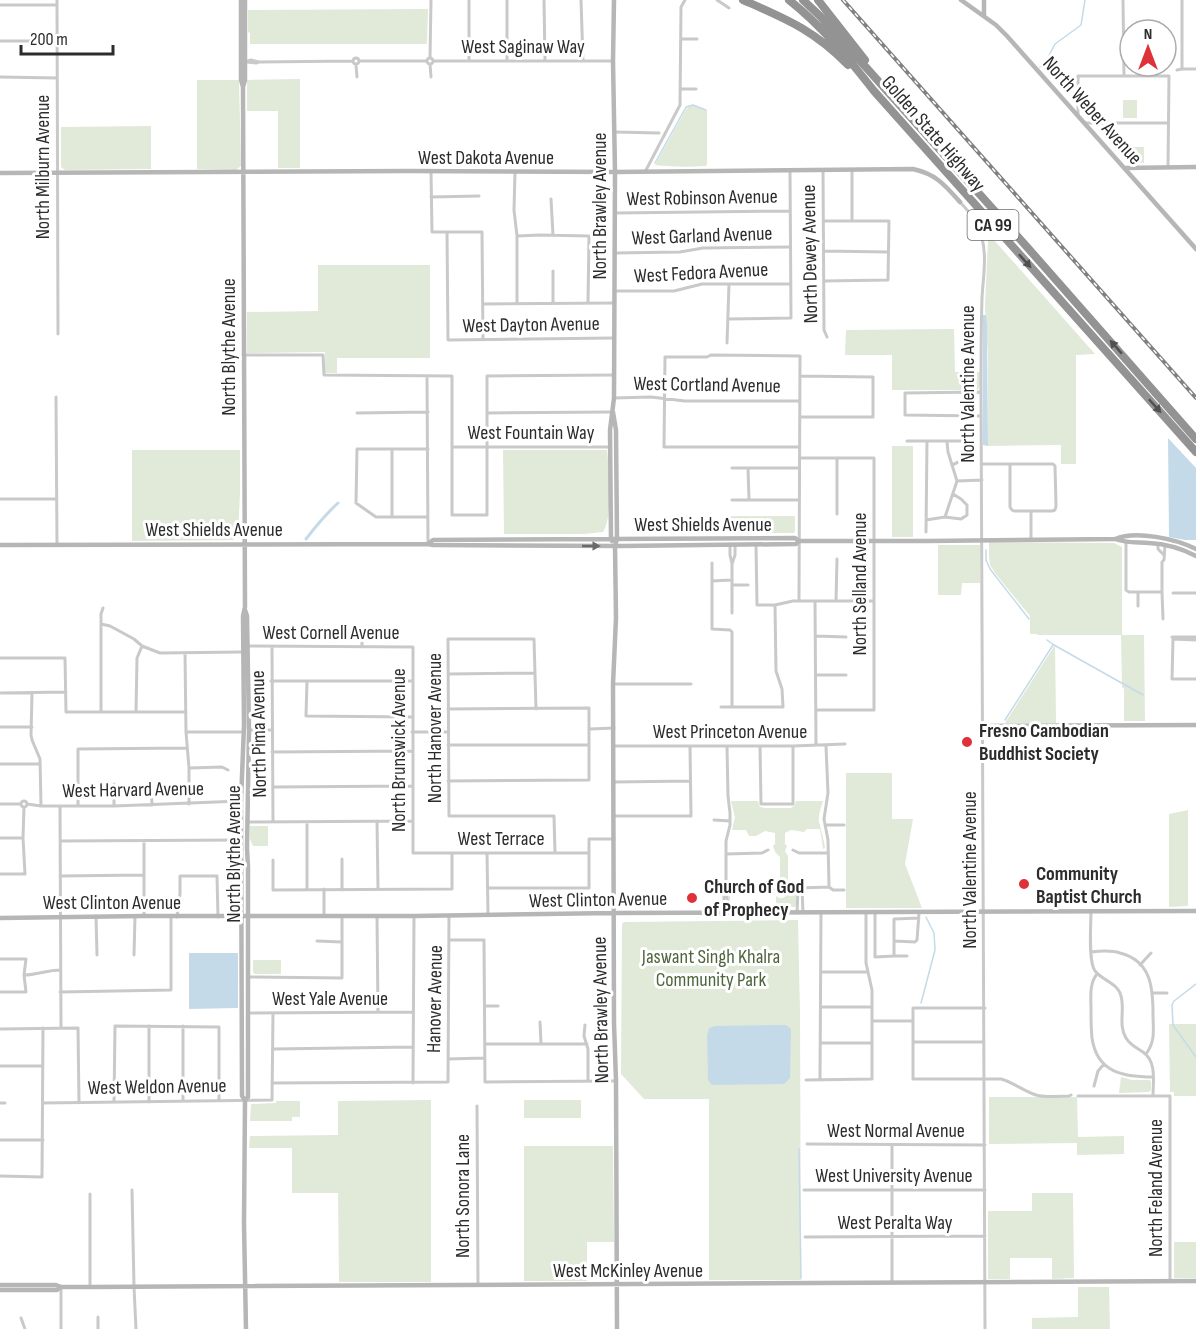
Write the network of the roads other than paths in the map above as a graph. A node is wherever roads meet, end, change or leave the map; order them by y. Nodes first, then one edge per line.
1 (57, 0) edge
2 (241, 0) edge
3 (245, 0) edge
4 (431, 0) edge
5 (469, 0) edge
6 (507, 0) edge
7 (544, 0) edge
8 (581, 0) edge
9 (614, 0) edge
10 (685, 0) edge
11 (717, 0) edge
12 (743, 0) edge
13 (789, 0) edge
14 (803, 0) edge
15 (818, 0) edge
16 (961, 0) edge
17 (984, 0) edge
18 (1123, 0) edge
19 (1182, 0) edge
20 (0, 5) edge
21 (57, 5) junction
22 (729, 8) dead end
23 (984, 16) junction
24 (1123, 18) edge
25 (241, 33) junction
26 (681, 39) junction
27 (697, 39) dead end
28 (0, 41) edge
29 (57, 41) junction
30 (430, 61) junction
31 (469, 61) junction
32 (507, 61) junction
33 (545, 61) junction
34 (583, 61) junction
35 (613, 61) junction
36 (245, 62) junction
37 (356, 62) junction
38 (1196, 69) edge
39 (357, 76) dead end
40 (1118, 76) edge
41 (0, 77) edge
42 (430, 77) dead end
43 (57, 78) junction
44 (1169, 78) edge
45 (243, 87) junction
46 (680, 89) junction
47 (696, 89) dead end
48 (874, 91) junction
49 (887, 91) junction
50 (1078, 116) junction
51 (1085, 123) junction
52 (1168, 123) junction
53 (614, 132) junction
54 (659, 133) dead end
55 (1168, 167) junction
56 (1196, 167) edge
57 (1124, 168) junction
58 (789, 170) junction
59 (823, 170) junction
60 (852, 170) junction
61 (431, 171) junction
62 (645, 171) junction
63 (243, 172) junction
64 (515, 172) junction
65 (615, 172) junction
66 (0, 173) edge
67 (57, 173) junction
68 (431, 196) junction
69 (479, 196) dead end
70 (551, 199) dead end
71 (960, 202) joint
72 (789, 211) junction
73 (615, 213) junction
74 (852, 220) junction
75 (823, 221) junction
76 (447, 232) junction
77 (553, 235) junction
78 (517, 236) junction
79 (790, 247) junction
80 (1196, 249) edge
81 (824, 251) junction
82 (888, 252) junction
83 (615, 253) junction
84 (553, 271) dead end
85 (824, 281) junction
86 (729, 284) junction
87 (790, 284) junction
88 (614, 291) junction
89 (517, 303) junction
90 (553, 303) junction
91 (588, 303) junction
92 (614, 303) junction
93 (483, 304) junction
94 (728, 319) junction
95 (58, 334) dead end
96 (827, 337) dead end
97 (614, 338) junction
98 (483, 340) junction
99 (728, 343) dead end
100 (243, 355) junction
101 (614, 375) junction
102 (427, 376) junction
103 (800, 376) junction
104 (981, 392) junction
105 (56, 397) dead end
106 (614, 398) junction
107 (664, 399) junction
108 (800, 401) junction
109 (613, 411) junction
110 (428, 412) junction
111 (357, 413) dead end
112 (487, 413) junction
113 (981, 416) junction
114 (800, 417) junction
115 (1196, 439) edge
116 (907, 441) dead end
117 (927, 441) junction
118 (947, 442) junction
119 (452, 447) junction
120 (487, 447) junction
121 (610, 447) junction
122 (800, 447) junction
123 (428, 448) junction
124 (392, 449) junction
125 (1196, 452) edge
126 (800, 458) junction
127 (837, 458) junction
128 (610, 459) junction
129 (982, 464) junction
130 (1010, 464) junction
131 (952, 465) junction
132 (732, 468) dead end
133 (748, 468) junction
134 (800, 468) junction
135 (982, 480) junction
136 (957, 481) junction
137 (617, 487) junction
138 (953, 494) junction
139 (0, 499) edge
140 (57, 499) junction
141 (732, 500) dead end
142 (749, 500) junction
143 (799, 501) junction
144 (1031, 511) junction
145 (837, 514) dead end
146 (392, 517) junction
147 (428, 517) junction
148 (945, 517) junction
149 (926, 520) junction
150 (926, 532) dead end
151 (614, 539) junction
152 (692, 539) junction
153 (726, 539) junction
154 (1115, 539) junction
155 (1031, 540) junction
156 (799, 541) junction
157 (874, 541) junction
158 (982, 541) junction
159 (1126, 542) junction
160 (244, 544) junction
161 (428, 544) junction
162 (699, 544) junction
163 (732, 544) junction
164 (756, 544) junction
165 (1158, 544) junction
166 (0, 545) edge
167 (57, 545) junction
168 (673, 545) junction
169 (1165, 545) junction
170 (615, 546) junction
171 (1196, 549) edge
172 (1164, 555) junction
173 (1196, 556) edge
174 (837, 559) dead end
175 (712, 563) dead end
176 (712, 581) junction
177 (732, 583) junction
178 (748, 585) dead end
179 (1138, 592) junction
180 (1162, 592) junction
181 (1173, 593) dead end
182 (1196, 593) edge
183 (799, 601) junction
184 (815, 601) junction
185 (836, 601) junction
186 (873, 601) junction
187 (775, 605) junction
188 (1138, 606) dead end
189 (245, 607) junction
190 (103, 608) dead end
191 (732, 613) dead end
192 (1163, 619) dead end
193 (101, 624) junction
194 (362, 631) dead end
195 (243, 634) junction
196 (816, 636) junction
197 (846, 637) dead end
198 (1172, 637) dead end
199 (1196, 638) edge
200 (142, 646) junction
201 (248, 646) junction
202 (272, 646) junction
203 (362, 647) junction
204 (413, 647) joint
205 (185, 652) junction
206 (243, 652) junction
207 (0, 658) edge
208 (248, 666) junction
209 (535, 673) junction
210 (448, 674) junction
211 (816, 675) junction
212 (846, 675) dead end
213 (1196, 679) edge
214 (272, 681) junction
215 (307, 681) junction
216 (413, 681) junction
217 (613, 684) junction
218 (691, 684) dead end
219 (66, 692) junction
220 (0, 693) edge
221 (32, 693) junction
222 (721, 707) dead end
223 (732, 707) junction
224 (448, 709) junction
225 (536, 709) junction
226 (816, 710) junction
227 (100, 712) junction
228 (136, 712) junction
229 (186, 712) junction
230 (412, 717) junction
231 (1196, 725) edge
232 (984, 726) junction
233 (0, 727) edge
234 (32, 727) junction
235 (614, 728) junction
236 (590, 729) junction
237 (272, 730) junction
238 (246, 731) junction
239 (186, 732) junction
240 (412, 732) junction
241 (448, 732) junction
242 (845, 744) dead end
243 (448, 745) junction
244 (589, 745) junction
245 (760, 745) junction
246 (816, 745) junction
247 (826, 745) junction
248 (614, 746) junction
249 (690, 746) junction
250 (727, 746) junction
251 (793, 746) junction
252 (187, 748) junction
253 (412, 751) junction
254 (272, 752) junction
255 (0, 764) edge
256 (41, 764) junction
257 (189, 768) junction
258 (228, 770) dead end
259 (690, 781) junction
260 (448, 782) junction
261 (614, 782) junction
262 (114, 784) dead end
263 (151, 785) dead end
264 (274, 786) junction
265 (412, 786) junction
266 (241, 801) junction
267 (0, 804) edge
268 (189, 804) junction
269 (24, 805) junction
270 (152, 805) junction
271 (41, 806) junction
272 (60, 806) junction
273 (78, 806) junction
274 (114, 806) junction
275 (614, 816) junction
276 (714, 820) dead end
277 (377, 821) junction
278 (412, 821) junction
279 (730, 821) junction
280 (247, 822) junction
281 (273, 822) junction
282 (307, 822) junction
283 (825, 825) junction
284 (844, 825) dead end
285 (0, 838) edge
286 (23, 838) junction
287 (614, 839) junction
288 (242, 840) junction
289 (144, 841) junction
290 (60, 842) junction
291 (768, 850) dead end
292 (792, 850) dead end
293 (413, 853) joint
294 (452, 853) junction
295 (487, 853) junction
296 (555, 853) junction
297 (589, 853) junction
298 (828, 853) junction
299 (726, 854) junction
300 (273, 860) dead end
301 (342, 860) dead end
302 (0, 874) edge
303 (144, 875) junction
304 (60, 876) junction
305 (829, 887) junction
306 (488, 888) junction
307 (378, 889) junction
308 (726, 889) junction
309 (307, 890) junction
310 (324, 890) junction
311 (342, 890) junction
312 (844, 890) dead end
313 (782, 892) dead end
314 (1091, 911) junction
315 (1196, 911) edge
316 (984, 912) junction
317 (726, 913) junction
318 (800, 913) junction
319 (821, 913) junction
320 (866, 913) junction
321 (875, 913) junction
322 (614, 914) junction
323 (488, 915) junction
324 (919, 915) junction
325 (60, 916) junction
326 (96, 916) junction
327 (135, 916) junction
328 (144, 916) junction
329 (177, 916) junction
330 (218, 916) junction
331 (242, 916) junction
332 (248, 916) junction
333 (324, 916) junction
334 (342, 916) junction
335 (376, 916) junction
336 (414, 916) junction
337 (449, 916) junction
338 (171, 917) junction
339 (0, 918) edge
340 (449, 940) junction
341 (317, 941) dead end
342 (342, 942) junction
343 (894, 943) junction
344 (1091, 952) junction
345 (1151, 953) dead end
346 (97, 955) dead end
347 (134, 955) dead end
348 (894, 956) junction
349 (907, 956) dead end
350 (0, 959) edge
351 (1140, 965) junction
352 (60, 970) junction
353 (821, 972) junction
354 (868, 972) junction
355 (1097, 974) junction
356 (24, 975) junction
357 (248, 977) junction
358 (0, 992) edge
359 (60, 992) junction
360 (1153, 993) junction
361 (1167, 993) dead end
362 (485, 1006) junction
363 (498, 1006) dead end
364 (872, 1007) junction
365 (821, 1008) junction
366 (985, 1008) junction
367 (378, 1012) junction
368 (413, 1012) junction
369 (248, 1013) junction
370 (273, 1013) junction
371 (872, 1021) junction
372 (913, 1021) junction
373 (540, 1022) dead end
374 (585, 1025) dead end
375 (149, 1026) junction
376 (183, 1026) junction
377 (43, 1028) junction
378 (61, 1028) junction
379 (0, 1029) edge
380 (914, 1042) junction
381 (984, 1042) junction
382 (820, 1043) junction
383 (872, 1043) junction
384 (485, 1044) junction
385 (541, 1044) junction
386 (587, 1044) junction
387 (412, 1047) junction
388 (273, 1049) junction
389 (1146, 1054) junction
390 (484, 1058) junction
391 (448, 1059) junction
392 (1104, 1064) junction
393 (0, 1066) edge
394 (43, 1066) junction
395 (1153, 1077) junction
396 (820, 1079) junction
397 (984, 1079) junction
398 (806, 1080) dead end
399 (588, 1081) junction
400 (616, 1081) junction
401 (272, 1083) junction
402 (413, 1083) junction
403 (1094, 1086) dead end
404 (1071, 1095) dead end
405 (1078, 1096) dead end
406 (1153, 1096) junction
407 (219, 1100) junction
408 (245, 1100) junction
409 (183, 1101) junction
410 (43, 1102) junction
411 (114, 1102) junction
412 (149, 1102) junction
413 (0, 1103) edge
414 (5, 1103) dead end
415 (79, 1103) junction
416 (477, 1106) dead end
417 (0, 1140) edge
418 (43, 1140) junction
419 (807, 1144) dead end
420 (892, 1145) junction
421 (985, 1145) junction
422 (0, 1176) edge
423 (132, 1190) dead end
424 (804, 1190) dead end
425 (893, 1190) junction
426 (985, 1190) junction
427 (90, 1194) dead end
428 (985, 1236) junction
429 (805, 1237) dead end
430 (893, 1237) junction
431 (1170, 1281) junction
432 (1196, 1281) edge
433 (892, 1283) junction
434 (985, 1283) junction
435 (617, 1285) junction
436 (0, 1286) edge
437 (245, 1286) junction
438 (478, 1286) junction
439 (61, 1287) junction
440 (90, 1287) junction
441 (134, 1287) junction
442 (0, 1290) edge
443 (98, 1317) dead end
444 (21, 1318) dead end
445 (25, 1329) edge
446 (61, 1329) edge
447 (98, 1329) edge
448 (136, 1329) edge
449 (246, 1329) edge
450 (617, 1329) edge
451 (986, 1329) edge

1 - 21 street, North Milburn Avenue
2 - 25 street, North Blythe Avenue
3 - 36 street, North Blythe Avenue
4 - 30 street
5 - 31 street
6 - 32 street
7 - 33 street
8 - 34 street
9 - 35 street, North Brawley Avenue
10 - 26 street
11 - 22 street
12 - 48 highway
13 - 48 highway, Golden State Highway / CA 99
14 - 49 highway, Golden State Highway / CA 99
15 - 49 highway
16 - 23 street, North Weber Avenue
17 - 23 street
18 - 24 street
19 - 38 street
20 - 21 street
21 - 29 street, North Milburn Avenue
23 - 50 street, North Weber Avenue
25 - 36 street, North Blythe Avenue
25 - 45 street, North Blythe Avenue
26 - 27 street
26 - 46 street
28 - 29 street
29 - 43 street, North Milburn Avenue
30 - 31 street, West Saginaw Way
30 - 37 street, West Saginaw Way
30 - 42 street
31 - 32 street, West Saginaw Way
32 - 33 street, West Saginaw Way
33 - 34 street, West Saginaw Way
34 - 35 street, West Saginaw Way
35 - 53 street, North Brawley Avenue
36 - 37 street, West Saginaw Way
36 - 45 street, North Blythe Avenue
37 - 39 street
40 - 50 street
41 - 43 street
43 - 67 street, North Milburn Avenue
44 - 52 street
45 - 63 street, North Blythe Avenue
46 - 47 street
46 - 62 street
48 -> 125 highway, Golden State Highway / CA 99
115 -> 49 highway, Golden State Highway / CA 99
50 - 51 street, North Weber Avenue
51 - 52 street
51 - 57 street, North Weber Avenue
52 - 55 street
53 - 54 street
53 - 65 street, North Brawley Avenue
55 - 56 street
55 - 57 street
57 - 80 street, North Weber Avenue
58 - 59 street, West Dakota Avenue
58 - 62 street, West Dakota Avenue
58 - 72 street
59 - 60 street, West Dakota Avenue
59 - 75 street, North Dewey Avenue
60 - 71 street, West Dakota Avenue
60 - 74 street
61 - 63 street, West Dakota Avenue
61 - 64 street, West Dakota Avenue
61 - 68 street
62 - 65 street, West Dakota Avenue
63 - 67 street, West Dakota Avenue
63 - 100 street, North Blythe Avenue
64 - 65 street, West Dakota Avenue
64 - 78 street
65 - 73 street, North Brawley Avenue
66 - 67 street, West Dakota Avenue
67 - 95 street, North Milburn Avenue
68 - 69 street
68 - 76 street
70 - 77 street
71 - 104 street, North Valentine Avenue
72 - 73 street, West Robinson Avenue
72 - 79 street
73 - 83 street, North Brawley Avenue
74 - 75 street
74 - 82 street
75 - 81 street, North Dewey Avenue
76 - 93 street
76 - 98 street, West Dayton Avenue
77 - 78 street
77 - 91 street
78 - 89 street
79 - 83 street, West Garland Avenue
79 - 87 street
81 - 82 street
81 - 85 street, North Dewey Avenue
82 - 85 street
83 - 88 street, North Brawley Avenue
84 - 90 street
85 - 96 street, North Dewey Avenue
86 - 87 street, West Fedora Avenue
86 - 88 street, West Fedora Avenue
86 - 94 street
87 - 94 street
88 - 92 street, North Brawley Avenue
89 - 90 street, West Fedora Avenue
89 - 93 street, West Fedora Avenue
90 - 91 street, West Fedora Avenue
91 - 92 street, West Fedora Avenue
92 - 97 street, North Brawley Avenue
93 - 98 street
94 - 99 street
97 - 98 street, West Dayton Avenue
97 - 101 street, North Brawley Avenue
100 - 102 street
100 - 160 street, North Blythe Avenue
101 - 106 street, North Brawley Avenue
101 - 112 street
102 - 110 street
102 - 119 street
103 - 107 street
103 - 108 street
103 - 114 street, West Cortland Avenue
104 - 113 street, North Valentine Avenue
104 - 113 street
105 - 140 street
106 - 107 street, West Cortland Avenue
106 - 109 street, North Brawley Avenue
107 - 108 street, West Cortland Avenue
107 - 122 street
108 - 114 street
109 - 112 street, West Cortland Avenue
109 - 121 street, North Brawley Avenue
109 - 137 street, North Brawley Avenue
110 - 111 street
110 - 123 street
112 - 120 street
113 - 129 street, North Valentine Avenue
114 - 122 street
116 - 117 street
117 - 118 street
117 - 149 street
118 - 131 street
118 - 131 street
119 - 120 street, West Fountain Way
119 - 120 street
120 - 121 street, West Fountain Way
121 - 128 street, North Brawley Avenue
122 - 126 street
123 - 124 street
123 - 147 street
124 - 146 street
124 - 146 street
126 - 127 street
126 - 134 street
127 - 145 street
127 - 157 street, North Selland Avenue
128 - 137 street
128 - 151 street, North Brawley Avenue
129 - 130 street
129 - 135 street, North Valentine Avenue
130 - 144 street
130 - 144 street
131 - 136 street
132 - 133 street
133 - 134 street
133 - 142 street
134 - 143 street
135 - 136 street
135 - 158 street, North Valentine Avenue
136 - 138 street
137 - 151 street, North Brawley Avenue
138 - 148 street
138 - 148 street
139 - 140 street
140 - 167 street
141 - 142 street
142 - 143 street
143 - 156 street
144 - 155 street
146 - 147 street
147 - 161 street
148 - 149 street
149 - 150 street
151 - 152 street, West Shields Avenue
151 - 161 street, West Shields Avenue
151 - 170 street, North Brawley Avenue
152 - 153 street, West Shields Avenue
152 - 168 street
153 - 156 street, West Shields Avenue
153 - 162 street
154 - 155 street, West Shields Avenue
154 - 159 street, West Shields Avenue
154 - 171 street, West Shields Avenue
155 - 158 street, West Shields Avenue
156 - 157 street, West Shields Avenue
156 - 164 street, West Shields Avenue
156 - 183 street
157 - 158 street, West Shields Avenue
157 - 186 street, North Selland Avenue
158 - 232 street, North Valentine Avenue
159 - 165 street, West Shields Avenue
159 - 179 street
160 - 161 street, West Shields Avenue
160 - 167 street, West Shields Avenue
160 - 189 street, North Blythe Avenue
161 -> 170 street, West Shields Avenue
162 - 163 street, West Shields Avenue
162 - 168 street, West Shields Avenue
163 - 164 street, West Shields Avenue
163 - 177 street
164 - 187 street
165 - 169 street, West Shields Avenue
165 - 172 street
166 - 167 street, West Shields Avenue
168 - 170 street, West Shields Avenue
169 - 172 street
169 - 173 street, West Shields Avenue
170 - 217 street, North Brawley Avenue
172 - 180 street
174 - 185 street
175 - 176 street
176 - 177 street
176 - 223 street
177 - 178 street
177 - 191 street
179 - 180 street
179 - 188 street
180 - 192 street
181 - 182 street
183 - 184 street
183 - 187 street
184 - 185 street
184 - 196 street
185 - 186 street
186 - 226 street, North Selland Avenue
187 - 223 street
189 - 195 street, North Blythe Avenue
189 - 201 street, North Blythe Avenue
190 - 193 street
193 - 200 street, West Cornell Avenue
193 - 227 street
194 - 203 street
195 - 201 street
195 - 206 street, North Blythe Avenue
196 - 197 street
196 - 211 street
198 - 199 street
199 - 213 street
200 - 205 street, West Cornell Avenue
200 - 228 street
201 - 202 street, West Cornell Avenue
201 - 208 street, North Blythe Avenue
202 - 203 street, West Cornell Avenue
202 - 214 street, North Pima Avenue
203 - 204 street, West Cornell Avenue
204 - 216 street, North Brunswick Avenue
205 - 206 street, West Cornell Avenue
205 - 229 street
206 - 208 street
206 - 238 street, North Blythe Avenue
207 - 219 street
208 - 238 street, North Blythe Avenue
209 - 210 street
209 - 210 street, North Hanover Avenue
209 - 225 street
210 - 224 street, North Hanover Avenue
211 - 212 street
211 - 226 street
214 - 215 street
214 - 237 street, North Pima Avenue
215 - 216 street
215 - 230 street
216 - 230 street, North Brunswick Avenue
217 - 218 street
217 - 235 street, North Brawley Avenue
219 - 221 street
219 - 227 street
220 - 221 street
221 - 234 street
222 - 223 street
224 - 225 street
224 - 241 street, North Hanover Avenue
225 - 236 street
226 - 246 street
227 - 228 street
228 - 229 street
229 - 239 street
230 - 240 street, North Brunswick Avenue
231 - 232 street
232 - 316 street, North Valentine Avenue
233 - 234 street
234 - 256 street
235 - 236 street
235 - 248 street, North Brawley Avenue
236 - 244 street
237 - 238 street
237 - 254 street, North Pima Avenue
238 - 239 street
238 - 266 street, North Blythe Avenue
238 - 280 street, North Blythe Avenue
239 - 252 street
240 - 241 street
240 - 253 street, North Brunswick Avenue
241 - 243 street, North Hanover Avenue
242 - 247 street, West Princeton Avenue
243 - 244 street
243 - 260 street, North Hanover Avenue
244 - 260 street
245 - 250 street, West Princeton Avenue
245 - 251 street, West Princeton Avenue
245 - 251 street
246 - 247 street, West Princeton Avenue
246 - 251 street, West Princeton Avenue
247 - 283 street
248 - 249 street, West Princeton Avenue
248 - 261 street, North Brawley Avenue
249 - 250 street, West Princeton Avenue
249 - 259 street
250 - 279 street
252 - 257 street
252 - 273 street
253 - 254 street
253 - 265 street, North Brunswick Avenue
254 - 264 street, North Pima Avenue
255 - 256 street
256 - 271 street
257 - 258 street
257 - 268 street
259 - 261 street
259 - 275 street
260 - 296 street, North Hanover Avenue
261 - 275 street, North Brawley Avenue
262 - 274 street
263 - 270 street
264 - 265 street
264 - 281 street, North Pima Avenue
265 - 278 street, North Brunswick Avenue
266 - 268 street, West Harvard Avenue
266 - 288 street, North Blythe Avenue
267 - 269 street, West Harvard Avenue
268 - 270 street, West Harvard Avenue
269 - 271 street, West Harvard Avenue
269 - 286 street
270 - 274 street, West Harvard Avenue
271 - 272 street, West Harvard Avenue
272 - 273 street, West Harvard Avenue
272 - 290 street
273 - 274 street, West Harvard Avenue
275 - 287 street, North Brawley Avenue
276 - 279 street
277 - 278 street
277 - 282 street
277 - 307 street
278 - 293 street, North Brunswick Avenue
279 - 299 street
280 - 281 street
280 - 332 street, North Blythe Avenue
281 - 282 street
282 - 309 street
283 - 284 street
283 - 298 street
285 - 286 street
286 - 302 street
287 - 297 street
287 - 322 street, North Brawley Avenue
288 - 289 street
288 - 331 street, North Blythe Avenue
289 - 290 street
289 - 303 street
290 - 304 street
291 - 299 street
292 - 298 street
293 - 294 street, West Terrace
294 - 295 street, West Terrace
294 - 307 street
295 - 296 street, West Terrace
295 - 306 street
296 - 297 street, West Terrace
297 - 306 street
298 - 305 street
299 - 308 street
300 - 309 street
301 - 311 street
303 - 304 street
303 - 328 street
304 - 325 street
305 - 312 street
305 - 318 street
306 - 323 street
307 - 311 street
308 - 313 street
308 - 317 street
309 - 310 street
310 - 311 street
310 - 333 street
314 - 315 street, West Clinton Avenue
314 - 316 street, West Clinton Avenue
314 - 344 street
316 - 324 street, West Clinton Avenue
316 - 366 street, North Valentine Avenue
317 - 318 street, West Clinton Avenue
317 - 322 street, West Clinton Avenue
318 - 319 street, West Clinton Avenue
319 - 320 street, West Clinton Avenue
319 - 353 street
320 - 321 street, West Clinton Avenue
320 - 354 street
321 - 324 street, West Clinton Avenue
321 - 348 street
322 - 323 street, West Clinton Avenue
322 - 400 street, North Brawley Avenue
323 - 337 street, West Clinton Avenue
324 - 343 street
324 - 343 street
325 - 326 street, West Clinton Avenue
325 - 339 street, West Clinton Avenue
325 - 352 street
326 - 327 street, West Clinton Avenue
326 - 346 street
327 - 328 street, West Clinton Avenue
327 - 347 street
328 - 338 street, West Clinton Avenue
329 - 330 street, West Clinton Avenue
329 - 330 street
329 - 338 street, West Clinton Avenue
330 - 331 street, West Clinton Avenue
331 - 332 street, West Clinton Avenue
331 - 408 street, North Blythe Avenue
332 - 333 street, West Clinton Avenue
332 - 357 street, North Blythe Avenue
333 - 334 street, West Clinton Avenue
334 - 335 street, West Clinton Avenue
334 - 342 street
335 - 336 street, West Clinton Avenue
335 - 367 street
336 - 337 street, West Clinton Avenue
336 - 368 street
337 - 340 street, Hanover Avenue
338 - 359 street
340 - 362 street
340 - 391 street, Hanover Avenue
341 - 342 street
342 - 357 street
343 - 348 street
344 - 351 street
344 - 355 street
345 - 351 street
348 - 349 street
350 - 356 street
351 - 360 street
352 - 356 street
352 - 359 street
353 - 354 street
353 - 365 street
354 - 364 street
355 - 389 street
355 - 392 street
356 - 358 street
357 - 369 street, North Blythe Avenue
359 - 378 street
360 - 361 street
360 - 389 street
362 - 363 street
362 - 384 street
364 - 365 street
364 - 371 street
365 - 382 street
366 - 372 street
366 - 381 street, North Valentine Avenue
367 - 368 street, West Yale Avenue
367 - 370 street, West Yale Avenue
368 - 387 street
369 - 370 street, West Yale Avenue
369 - 408 street, North Blythe Avenue
370 - 388 street
371 - 372 street
371 - 383 street
372 - 380 street
373 - 385 street
374 - 386 street
375 - 376 street
375 - 411 street
375 - 412 street
376 - 407 street
376 - 409 street
377 - 378 street
377 - 379 street
377 - 394 street
378 - 415 street
380 - 381 street
380 - 397 street
381 - 397 street, North Valentine Avenue
382 - 383 street
382 - 396 street
383 - 396 street
384 - 385 street
384 - 390 street
385 - 386 street
386 - 399 street
387 - 388 street
387 - 402 street
388 - 401 street
389 - 395 street
390 - 391 street
390 - 399 street
391 - 402 street, Hanover Avenue
392 - 395 street
392 - 403 street
393 - 394 street
394 - 410 street
395 - 406 street
396 - 398 street
397 - 404 street
397 - 421 street, North Valentine Avenue
399 - 400 street
400 - 435 street, North Brawley Avenue
401 - 402 street
401 - 408 street, West Weldon Avenue
405 - 406 street
406 - 431 street, North Feland Avenue
407 - 408 street, West Weldon Avenue
407 - 409 street, West Weldon Avenue
408 - 437 street, North Blythe Avenue
409 - 412 street, West Weldon Avenue
410 - 415 street, West Weldon Avenue
410 - 418 street
411 - 412 street, West Weldon Avenue
411 - 415 street, West Weldon Avenue
413 - 414 street
416 - 438 street, North Sonora Lane
417 - 418 street
418 - 422 street
419 - 420 street, West Normal Avenue
420 - 421 street, West Normal Avenue
420 - 425 street
421 - 426 street, North Valentine Avenue
423 - 441 street
424 - 425 street, West University Avenue
425 - 426 street, West University Avenue
425 - 430 street
426 - 428 street, North Valentine Avenue
427 - 440 street
428 - 430 street, West Peralta Way
428 - 434 street, North Valentine Avenue
429 - 430 street, West Peralta Way
430 - 433 street
431 - 432 street, West McKinley Avenue
431 - 434 street, West McKinley Avenue
433 - 434 street, West McKinley Avenue
433 - 435 street, West McKinley Avenue
434 - 451 street, North Valentine Avenue
435 - 438 street, West McKinley Avenue
435 - 450 street, North Brawley Avenue
436 - 439 street, West McKinley Avenue
437 - 438 street, West McKinley Avenue
437 - 441 street, West McKinley Avenue
437 - 449 street, North Blythe Avenue
439 - 440 street, West McKinley Avenue
439 - 442 street, West McKinley Avenue
439 - 446 street
440 - 441 street, West McKinley Avenue
441 - 448 street
443 - 447 street
444 - 445 street

